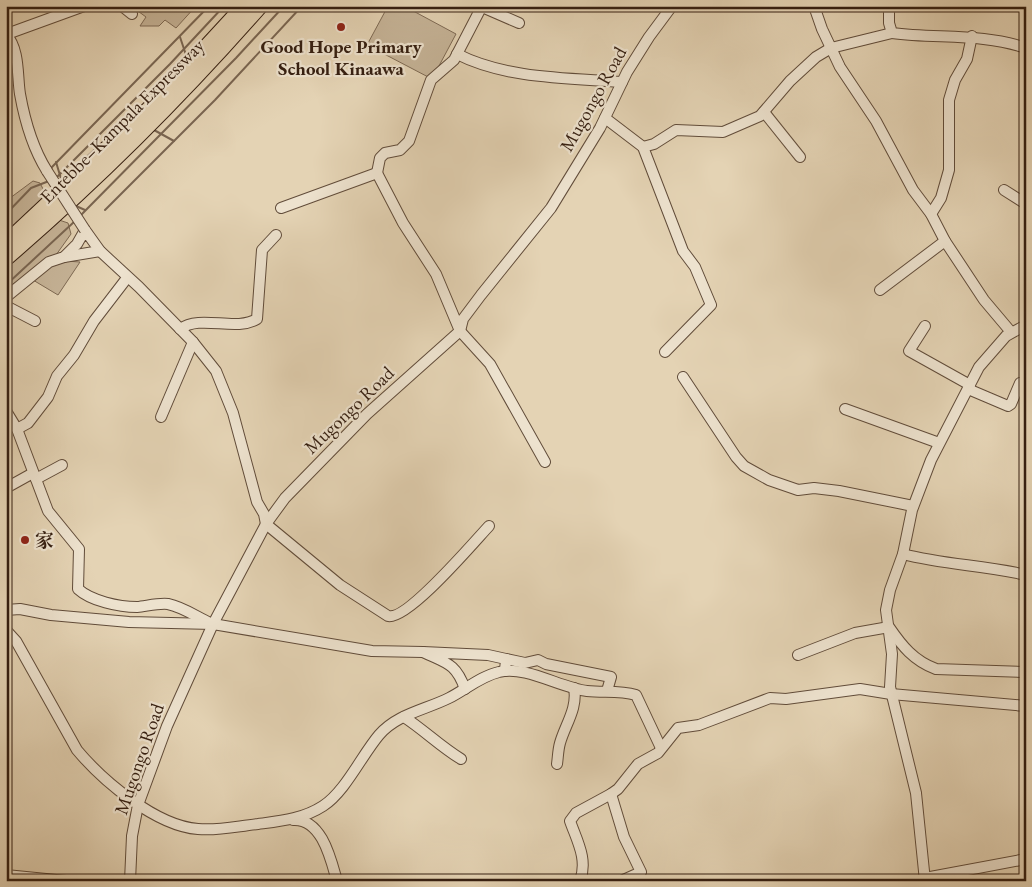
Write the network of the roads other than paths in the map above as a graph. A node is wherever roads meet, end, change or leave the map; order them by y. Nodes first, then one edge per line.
1 (84, 6) edge
2 (122, 6) edge
3 (244, 6) edge
4 (260, 6) edge
5 (672, 6) edge
6 (814, 6) edge
7 (889, 6) edge
8 (482, 7) edge
9 (132, 14) dead end
10 (519, 23) dead end
11 (892, 33) junction
12 (6, 34) edge
13 (972, 36) junction
14 (831, 48) junction
15 (1026, 48) edge
16 (457, 54) junction
17 (622, 82) junction
18 (764, 112) junction
19 (605, 118) junction
20 (643, 147) junction
21 (800, 157) dead end
22 (377, 173) junction
23 (1004, 190) dead end
24 (1026, 204) edge
25 (281, 208) dead end
26 (931, 214) junction
27 (85, 230) junction
28 (276, 235) dead end
29 (944, 241) junction
30 (6, 243) edge
31 (100, 251) junction
32 (64, 257) junction
33 (6, 258) edge
34 (127, 278) junction
35 (880, 290) dead end
36 (6, 297) edge
37 (6, 306) edge
38 (35, 321) dead end
39 (1026, 325) edge
40 (925, 326) dead end
41 (180, 328) junction
42 (460, 331) junction
43 (1011, 332) junction
44 (193, 342) junction
45 (665, 352) dead end
46 (683, 377) dead end
47 (1020, 383) dead end
48 (969, 387) junction
49 (845, 409) dead end
50 (6, 411) edge
51 (161, 417) dead end
52 (17, 429) junction
53 (939, 443) junction
54 (545, 462) dead end
55 (62, 465) dead end
56 (35, 476) junction
57 (6, 488) edge
58 (913, 506) junction
59 (266, 524) junction
60 (489, 526) dead end
61 (903, 554) junction
62 (1026, 575) edge
63 (1010, 576) dead end
64 (6, 610) edge
65 (212, 624) junction
66 (889, 627) junction
67 (6, 630) edge
68 (905, 650) junction
69 (423, 652) junction
70 (458, 654) junction
71 (892, 654) junction
72 (798, 655) dead end
73 (506, 659) junction
74 (456, 670) junction
75 (506, 671) junction
76 (1026, 672) edge
77 (480, 680) junction
78 (574, 688) junction
79 (465, 689) junction
80 (607, 691) junction
81 (891, 694) junction
82 (1026, 706) edge
83 (404, 716) junction
84 (661, 748) junction
85 (462, 759) dead end
86 (557, 764) dead end
87 (611, 794) junction
88 (138, 805) junction
89 (287, 820) junction
90 (1026, 859) edge
91 (6, 875) edge
92 (925, 879) edge
93 (66, 881) edge
94 (130, 881) edge
95 (337, 881) edge
96 (580, 881) edge
97 (621, 881) edge

1 - 12 street
2 - 9 street
3 - 30 highway, Entebbe–Kampala Expressway
4 - 33 highway, Entebbe–Kampala Expressway
5 - 17 street, Mugongo Road
6 - 14 street
7 - 11 street
8 - 10 street
8 - 16 street
11 - 13 street
11 - 14 street
12 - 27 street, bridge
13 - 15 street
13 - 26 street
14 - 18 street
14 - 26 street
16 - 17 street
16 - 22 street
17 - 19 street, Mugongo Road
18 - 20 street
18 - 21 street
19 - 20 street
19 - 42 street, Mugongo Road
20 - 45 street
22 - 25 street
22 - 42 street
23 - 24 street
26 - 29 street
27 - 31 street
27 - 32 street
28 - 41 street
29 - 35 street
29 - 43 street
31 - 32 street
31 - 34 street
32 - 36 street
34 - 41 street
34 - 52 street
37 - 38 street
39 - 43 street
40 - 48 street
41 - 44 street
42 - 54 street
42 - 59 street, Mugongo Road
43 - 48 street
44 - 51 street
44 - 59 street
46 - 58 street
47 - 48 street
48 - 53 street
49 - 53 street
50 - 52 street
52 - 56 street
53 - 58 street
55 - 56 street
56 - 57 street
56 - 65 street
58 - 61 street
59 - 60 street
59 - 65 street, Mugongo Road
61 - 62 street
61 - 63 street
61 - 66 street
64 - 65 street
65 - 69 street
65 - 88 street, Mugongo Road
66 - 68 street
66 - 71 street
66 - 72 street
67 - 88 street
68 - 71 street
68 - 76 street
69 - 70 street
69 - 74 street
70 - 73 street
70 - 74 street
71 - 81 street
73 - 75 street
73 - 80 street
74 - 77 street
74 - 79 street
75 - 77 street
75 - 78 street
77 - 79 street
78 - 80 street
78 - 86 street
79 - 83 street
80 - 84 street
81 - 82 street
81 - 84 street
81 - 92 street
83 - 85 street
83 - 89 street
84 - 87 street
87 - 96 street
87 - 97 street
88 - 89 street
88 - 94 street, Mugongo Road
89 - 95 street
90 - 92 street
91 - 93 street

